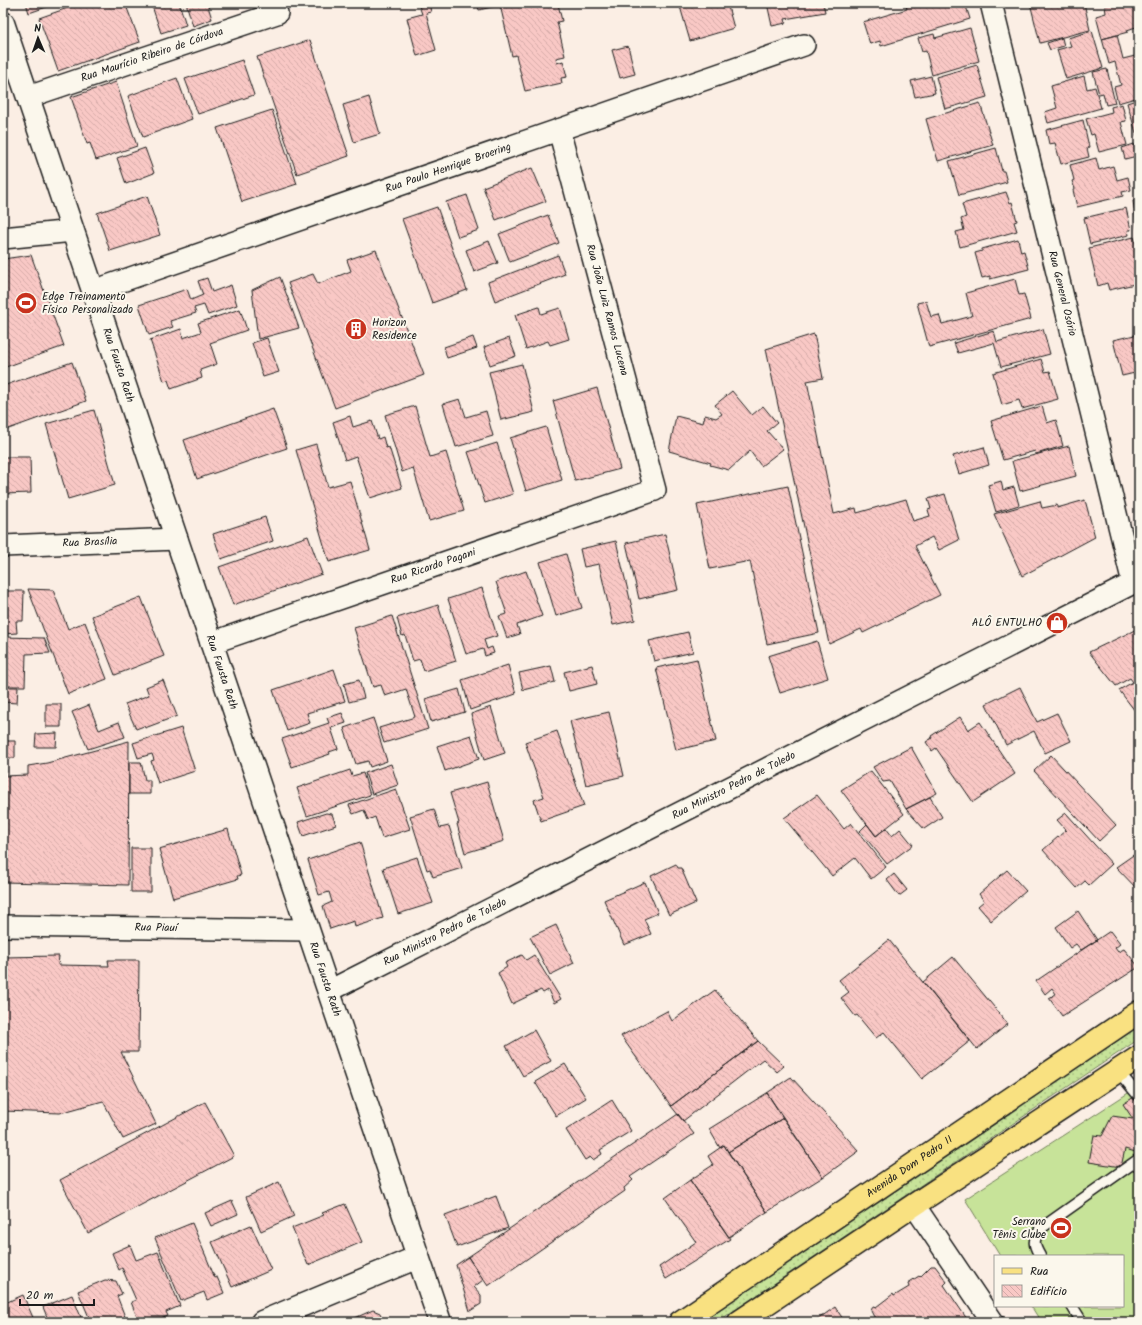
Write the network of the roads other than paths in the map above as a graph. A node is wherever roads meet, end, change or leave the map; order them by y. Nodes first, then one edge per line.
1 (991, 3) edge
2 (277, 13) dead end
3 (3, 23) edge
4 (804, 45) dead end
5 (28, 98) junction
6 (559, 130) junction
7 (73, 231) junction
8 (3, 238) edge
9 (93, 292) junction
10 (655, 490) joint
11 (177, 539) junction
12 (3, 546) edge
13 (1136, 582) edge
14 (211, 643) junction
15 (3, 926) edge
16 (308, 930) junction
17 (329, 991) junction
18 (1139, 1012) edge
19 (1138, 1060) edge
20 (1118, 1071) junction
21 (1138, 1095) dead end
22 (1139, 1159) edge
23 (914, 1205) junction
24 (1040, 1255) edge
25 (418, 1256) junction
26 (1073, 1307) edge
27 (262, 1322) edge
28 (440, 1322) edge
29 (680, 1322) edge
30 (738, 1322) edge
31 (993, 1322) edge
32 (1082, 1322) edge

1 - 13 street, Rua General Osório
2 - 5 street, Rua Maurício Ribeiro de Córdova
3 - 5 street, Rua Fausta Rath
4 - 6 street, Rua Paulo Henrique Broering
5 - 7 street, Rua Fausta Rath
6 - 9 street, Rua Paulo Henrique Broering
6 - 10 street, Rua João Luiz Ramos Lucena
7 - 8 street
7 - 9 street, Rua Fausta Rath
9 - 11 street, Rua Fausta Rath
10 - 14 street, Rua Ricardo Pagani
11 - 12 street, Rua Brasília
11 - 14 street, Rua Fausta Rath
13 - 17 street, Rua Ministro Pedro de Toledo
14 - 16 street, Rua Fausta Rath
15 - 16 street, Rua Piauí
16 - 17 street, Rua Fausta Rath
17 - 25 street, Rua Fausta Rath
18 - 29 main road, Avenida Dom Pedro II
19 - 20 main road
20 - 21 lane
20 - 23 main road
22 - 24 lane
23 - 30 main road
23 - 31 street
25 - 27 street
25 - 28 street, Rua Fausta Rath
26 - 32 lane

